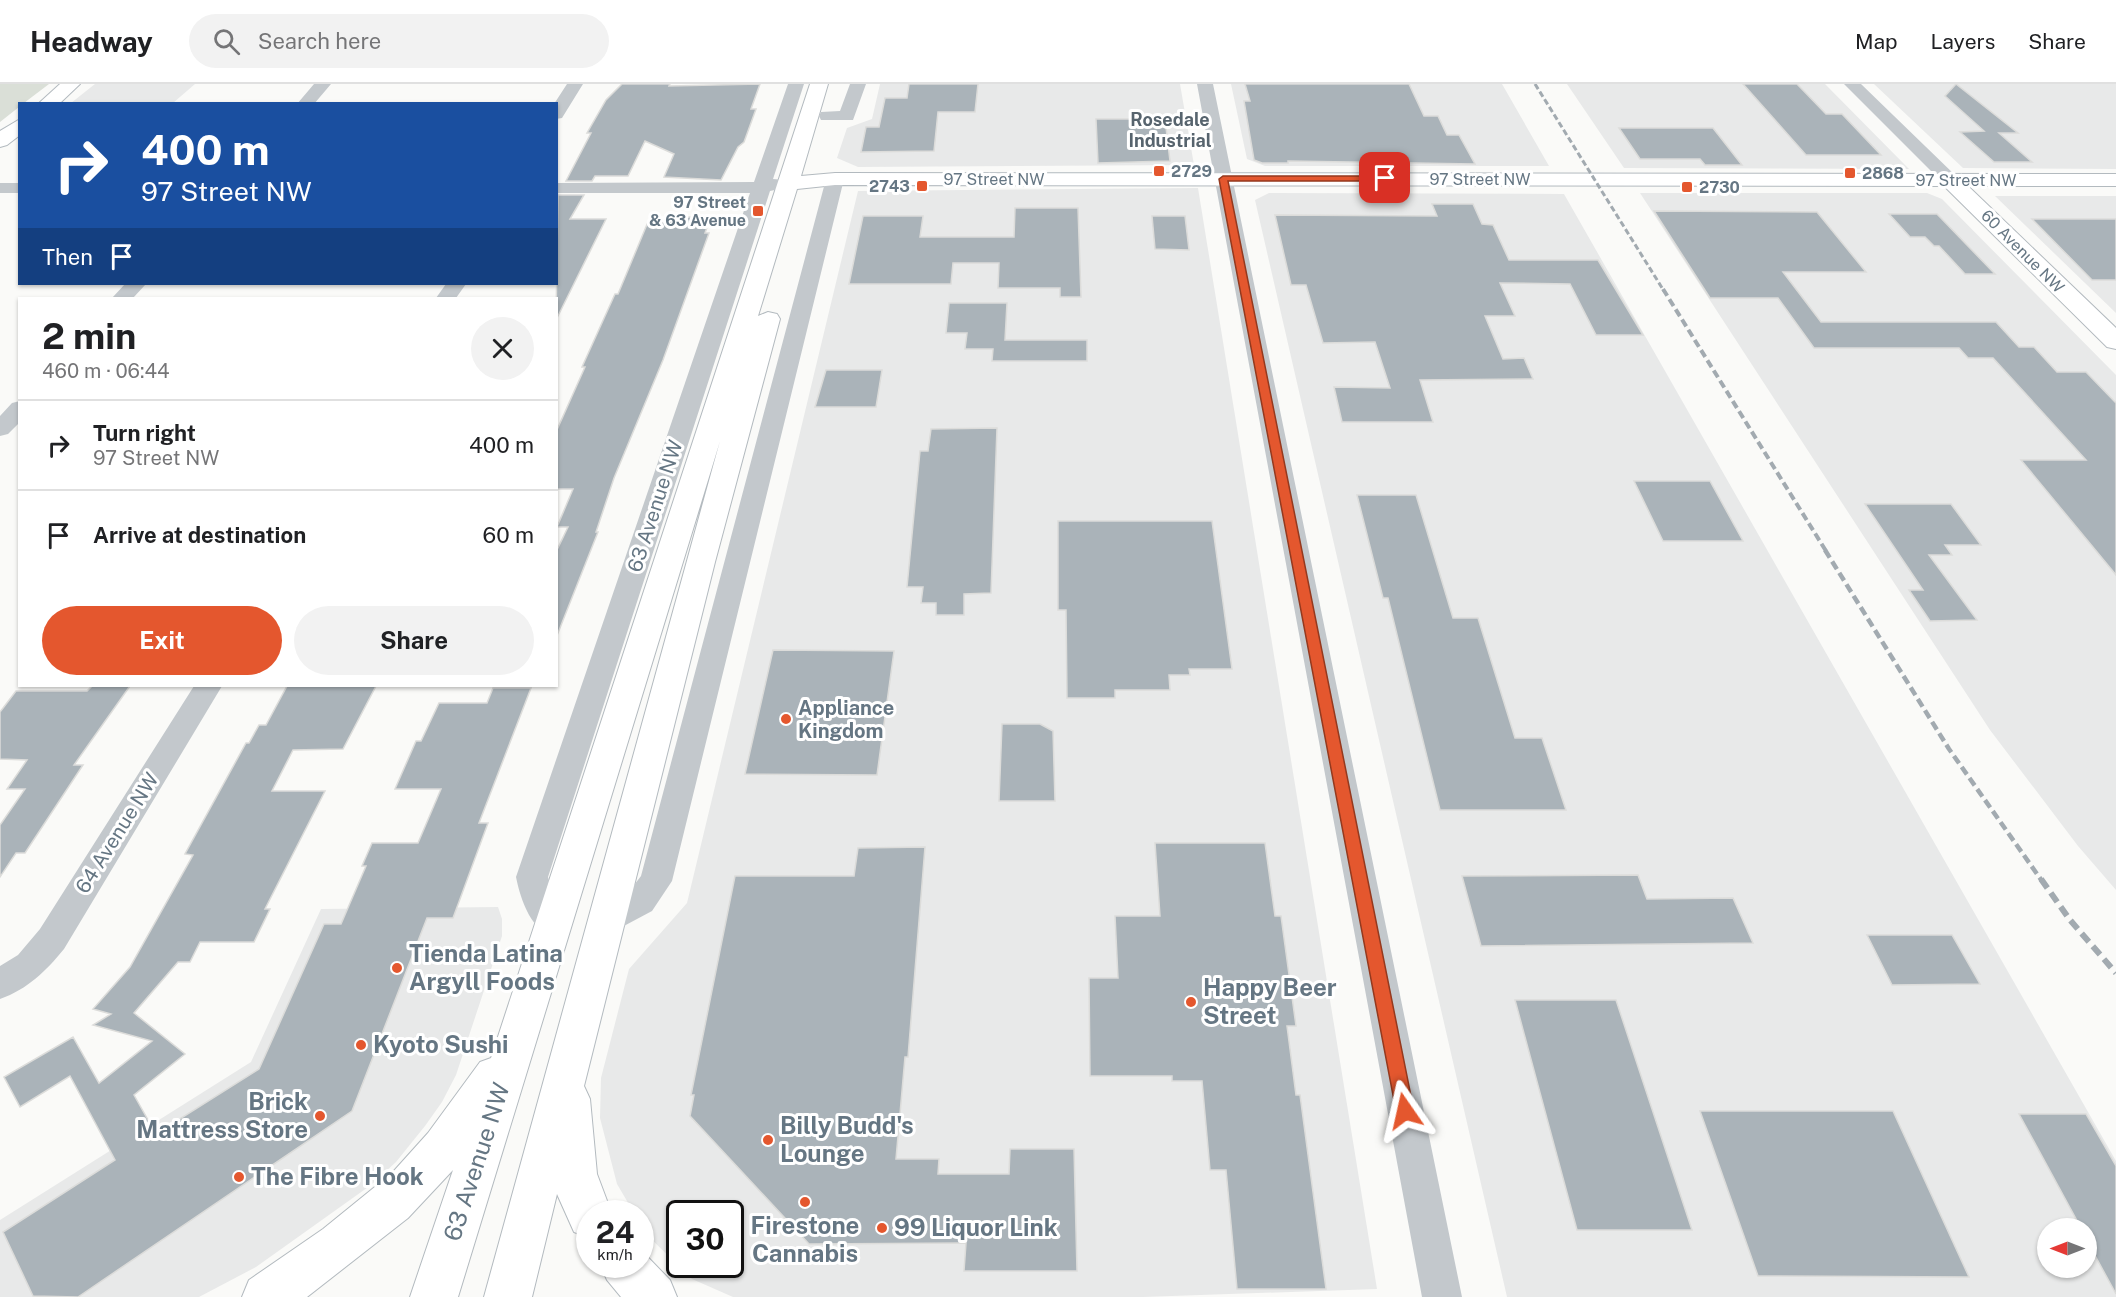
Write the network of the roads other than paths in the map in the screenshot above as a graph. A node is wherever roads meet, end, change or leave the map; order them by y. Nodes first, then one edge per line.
1 (71, 84) edge
2 (323, 84) edge
3 (575, 84) edge
4 (796, 84) edge
5 (819, 84) edge
6 (836, 84) edge
7 (858, 84) edge
8 (1206, 84) edge
9 (1852, 84) edge
10 (49, 102) edge
11 (307, 102) edge
12 (558, 111) edge
13 (827, 116) junction
14 (18, 127) edge
15 (0, 141) edge
16 (1223, 179) junction
17 (1951, 180) junction
18 (2116, 180) edge
19 (798, 182) junction
20 (0, 188) edge
21 (18, 188) edge
22 (558, 188) edge
23 (135, 285) edge
24 (123, 297) edge
25 (2116, 342) edge
26 (18, 410) edge
27 (0, 429) edge
28 (207, 687) edge
29 (555, 924) joint
30 (9, 979) edge
31 (514, 1049) junction
32 (567, 1073) junction
33 (582, 1200) edge
34 (636, 1278) edge
35 (266, 1297) edge
36 (434, 1297) edge
37 (508, 1297) edge
38 (653, 1297) edge
39 (1442, 1297) edge

1 - 10 main road
2 - 11 street
3 - 12 street
4 - 19 street, 63 Avenue NW
5 - 19 main road, 63 Avenue NW
6 - 13 main road, 63 Avenue NW
7 - 13 street
8 - 16 street
9 - 17 street, 60 Avenue NW
13 - 19 main road, 63 Avenue NW
14 - 15 main road
16 - 17 main road, 97 Street NW
16 - 19 main road, 97 Street NW
16 - 39 street
17 - 18 main road, 97 Street NW
17 - 25 main road, 60 Avenue NW
19 - 22 street, 97 Street NW
19 - 29 street, 63 Avenue NW
19 - 32 main road, 63 Avenue NW
20 - 21 street
23 - 24 street
26 - 27 street
28 - 30 street, 64 Avenue NW
29 - 31 main road, 63 Avenue NW
31 - 35 main road
31 - 36 main road, 63 Avenue NW
32 - 33 main road
32 - 37 main road, 63 Avenue NW
34 - 38 main road

